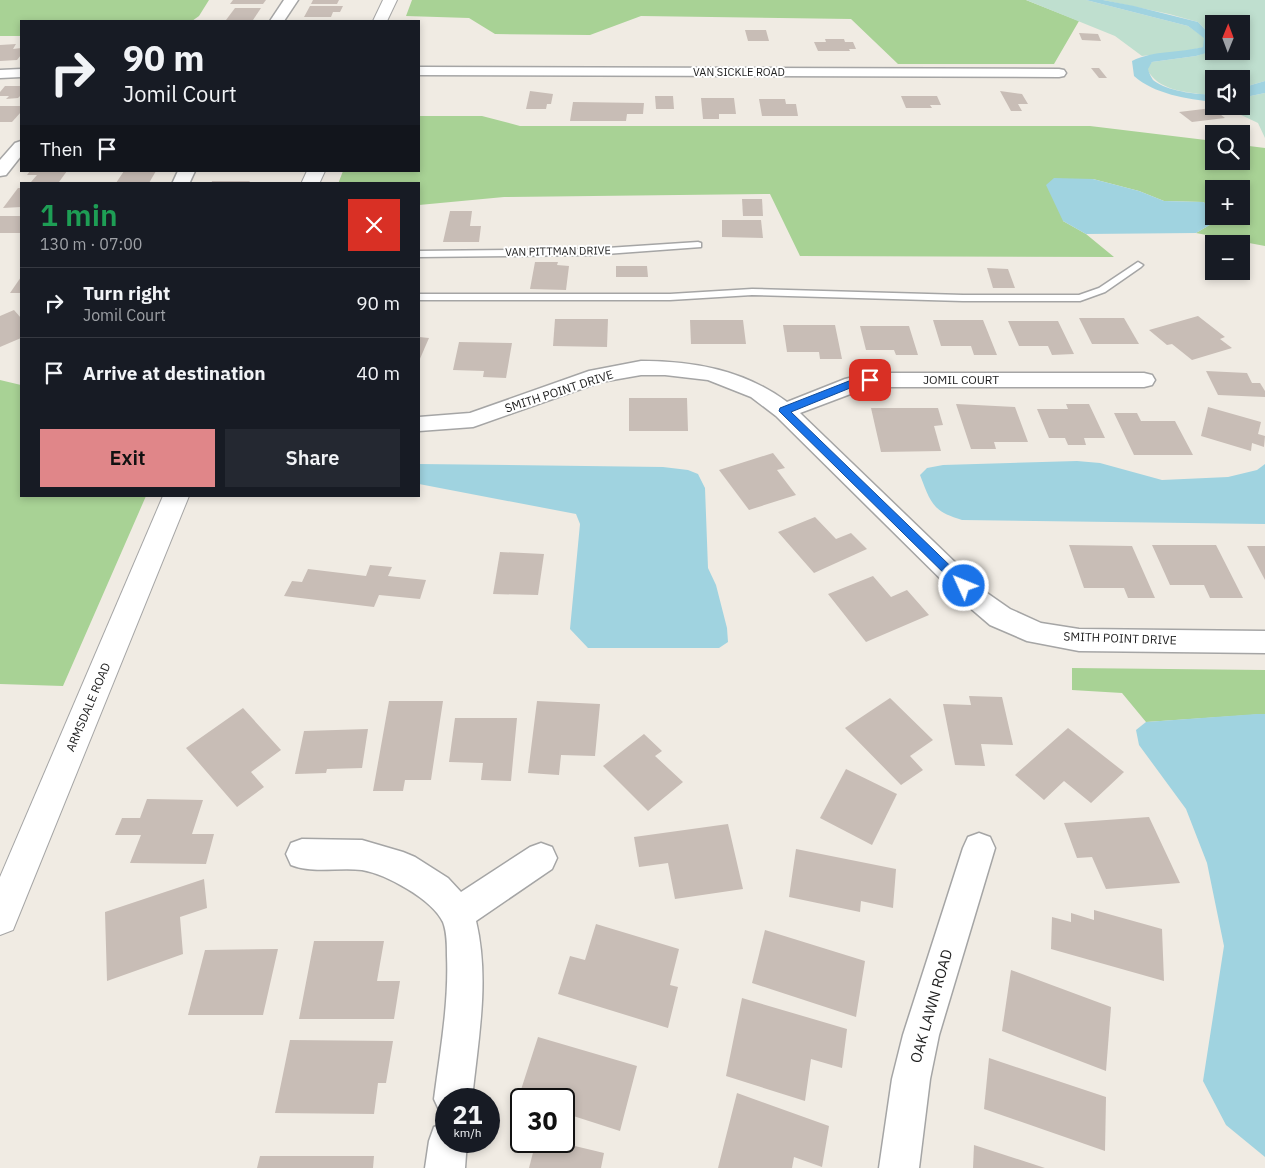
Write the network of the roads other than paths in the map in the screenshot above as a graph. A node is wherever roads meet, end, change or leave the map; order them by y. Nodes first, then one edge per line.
1 (291, 0) edge
2 (390, 0) edge
3 (278, 20) edge
4 (380, 20) edge
5 (420, 71) edge
6 (20, 73) edge
7 (1059, 73) dead end
8 (0, 74) edge
9 (20, 147) edge
10 (0, 171) edge
11 (698, 245) dead end
12 (420, 254) edge
13 (1138, 265) dead end
14 (420, 297) edge
15 (1144, 380) dead end
16 (784, 411) junction
17 (420, 424) edge
18 (176, 497) edge
19 (1265, 642) edge
20 (979, 848) dead end
21 (302, 854) dead end
22 (541, 858) dead end
23 (458, 914) junction
24 (0, 918) edge
25 (454, 1088) edge
26 (447, 1153) edge
27 (445, 1168) edge
28 (899, 1168) edge

1 - 3 street
2 - 4 street
5 - 7 street, VAN SICKLE ROAD
6 - 8 street
9 - 10 street
11 - 12 lane, VAN PITTMAN DRIVE
13 - 14 lane
15 - 16 street, JOMIL COURT
16 - 17 street, SMITH POINT DRIVE
16 - 19 street, SMITH POINT DRIVE
18 - 24 street, ARMSDALE ROAD
20 - 28 street, OAK LAWN ROAD
21 - 23 street
22 - 23 street
23 - 25 street
26 - 27 street

